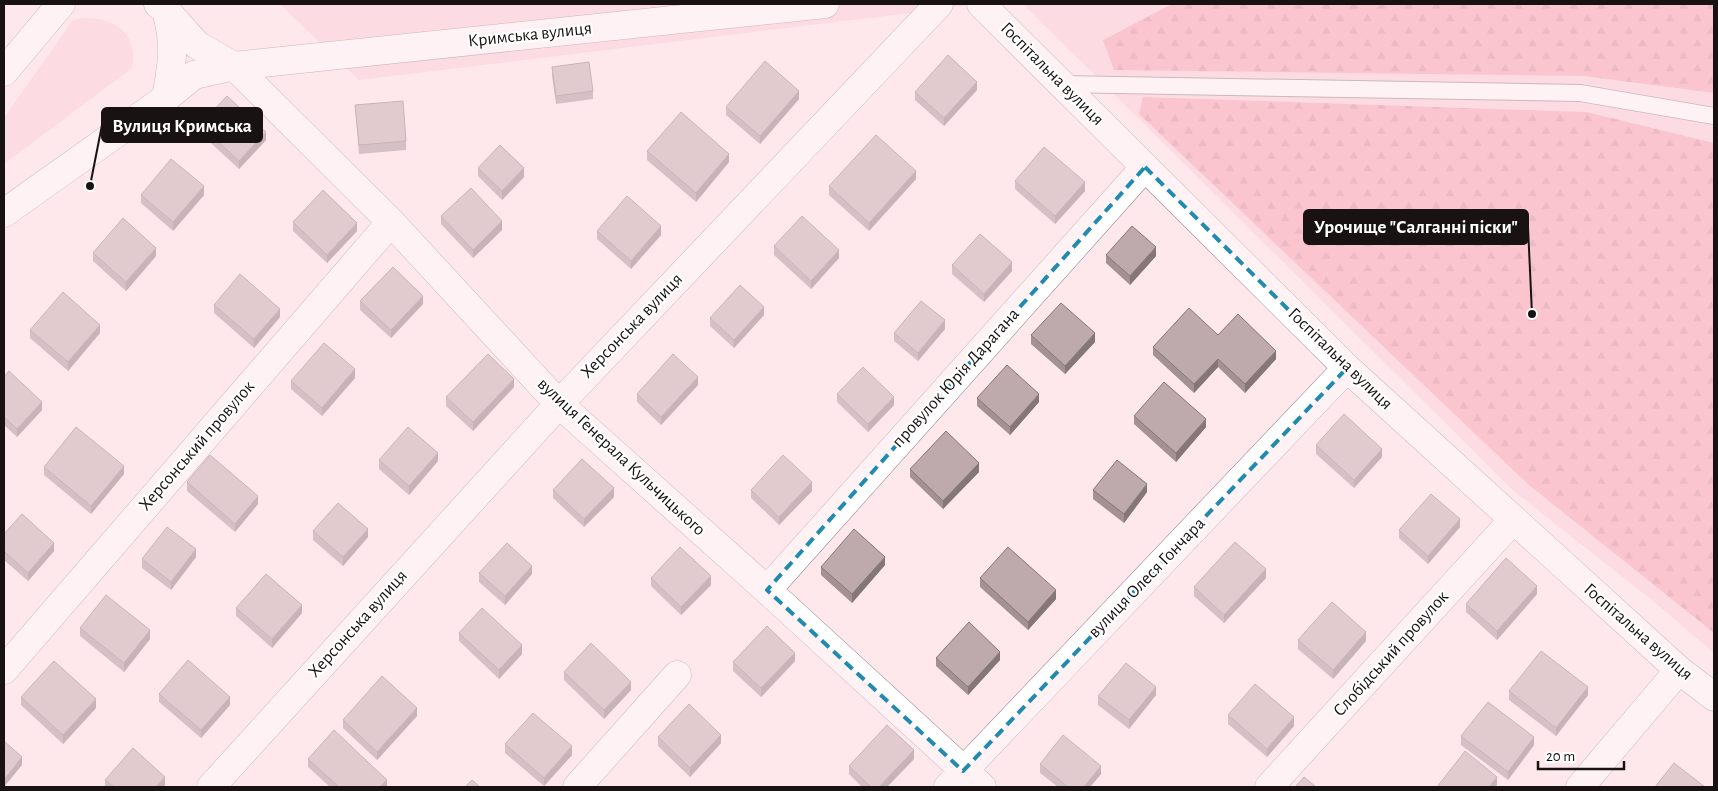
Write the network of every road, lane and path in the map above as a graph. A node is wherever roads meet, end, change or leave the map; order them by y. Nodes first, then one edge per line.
1 (61, 4) edge
2 (825, 4) edge
3 (939, 4) edge
4 (981, 4) edge
5 (161, 5) edge
6 (234, 66) junction
7 (4, 72) edge
8 (1062, 84) junction
9 (166, 98) junction
10 (1714, 116) edge
11 (1145, 167) junction
12 (4, 214) edge
13 (391, 222) junction
14 (1347, 368) junction
15 (558, 404) junction
16 (1513, 520) junction
17 (767, 590) junction
18 (4, 670) edge
19 (1679, 670) junction
20 (677, 675) dead end
21 (1714, 697) edge
22 (964, 782) edge
23 (211, 787) edge
24 (577, 787) edge
25 (1269, 787) edge
26 (1580, 787) edge

1 - 7 street
2 - 6 street, Кримська вулиця
3 - 15 street, Херсонська вулиця
4 - 8 street, Госпітальна вулиця
5 - 6 street
5 - 9 street
6 - 9 street, Кримська вулиця
6 - 13 street, вулиця Генерала Кульчицького
8 - 10 lane
8 - 11 street, Госпітальна вулиця
9 - 12 street, Кримська вулиця
11 - 14 street, Госпітальна вулиця
11 - 17 street, провулок Юрія Дарагана
13 - 15 street, вулиця Генерала Кульчицького
13 - 18 street, Херсонський провулок
14 - 16 street, Госпітальна вулиця
14 - 22 street, вулиця Олеся Гончара
15 - 17 street, вулиця Генерала Кульчицького
15 - 23 street, Херсонська вулиця
16 - 19 street, Госпітальна вулиця
16 - 25 street, Слобідський провулок
17 - 22 street, вулиця Генерала Кульчицького
19 - 21 street, Госпітальна вулиця
19 - 26 street
20 - 24 street

